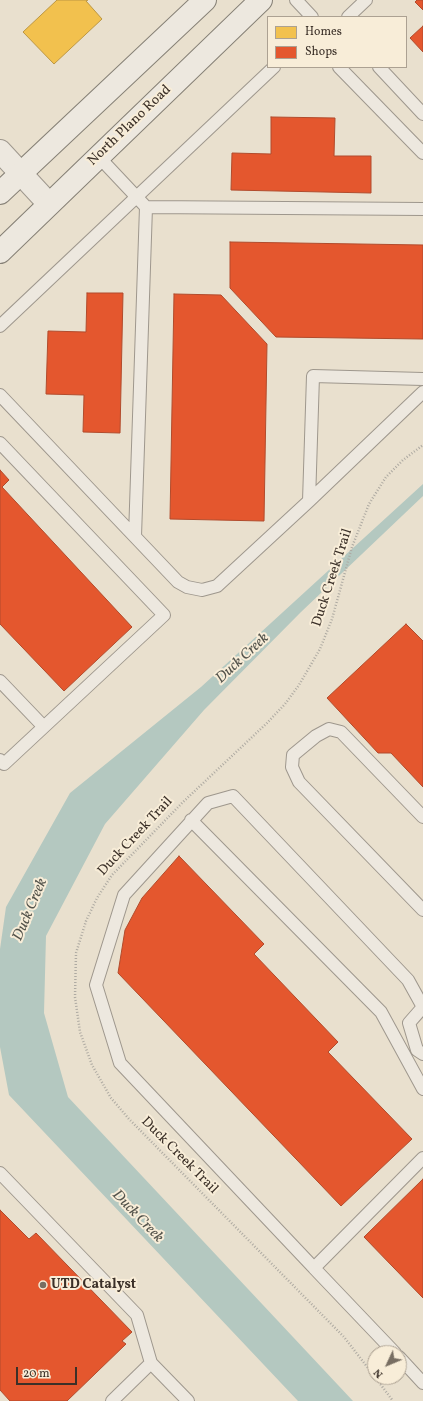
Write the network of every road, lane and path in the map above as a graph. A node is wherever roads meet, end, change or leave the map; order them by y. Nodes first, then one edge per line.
1 (205, 0) edge
2 (261, 0) edge
3 (296, 0) edge
4 (366, 0) edge
5 (311, 16) edge
6 (349, 16) edge
7 (273, 68) edge
8 (341, 68) edge
9 (380, 68) edge
10 (423, 114) edge
11 (0, 151) edge
12 (423, 153) edge
13 (98, 156) junction
14 (21, 173) junction
15 (0, 192) edge
16 (136, 196) junction
17 (49, 204) junction
18 (146, 207) junction
19 (423, 209) edge
20 (0, 252) edge
21 (0, 326) edge
22 (423, 379) edge
23 (423, 392) edge
24 (0, 395) edge
25 (0, 443) edge
26 (423, 445) edge
27 (309, 502) junction
28 (135, 536) junction
29 (0, 681) edge
30 (43, 726) junction
31 (1, 764) edge
32 (423, 817) edge
33 (192, 820) junction
34 (423, 910) edge
35 (420, 1052) edge
36 (406, 1058) junction
37 (423, 1089) edge
38 (423, 1158) edge
39 (0, 1172) edge
40 (314, 1268) junction
41 (387, 1345) edge
42 (151, 1363) junction
43 (407, 1366) edge
44 (367, 1367) edge
45 (423, 1383) edge
46 (381, 1385) edge
47 (112, 1401) edge
48 (188, 1401) edge
49 (393, 1401) edge

1 - 14 main road
2 - 13 main road, North Plano Road
3 - 5 lane
4 - 6 lane
7 - 16 lane
8 - 12 lane
9 - 10 lane
11 - 14 main road
13 - 16 lane
13 - 17 main road, North Plano Road
14 - 15 main road
14 - 17 main road
16 - 18 lane
16 - 21 lane
17 - 20 main road, North Plano Road
18 - 19 lane
18 - 28 lane
22 - 27 lane
23 - 27 lane
24 - 28 lane
25 - 30 lane
26 - 44 path, Duck Creek Trail
27 - 28 lane
29 - 30 lane
30 - 31 lane
32 - 34 lane
33 - 35 lane
33 - 36 lane
33 - 40 lane
35 - 36 lane
36 - 37 lane
38 - 40 lane
39 - 42 lane
40 - 41 lane
42 - 47 lane
42 - 48 lane
43 - 45 lane
46 - 49 path, Duck Creek Trail

